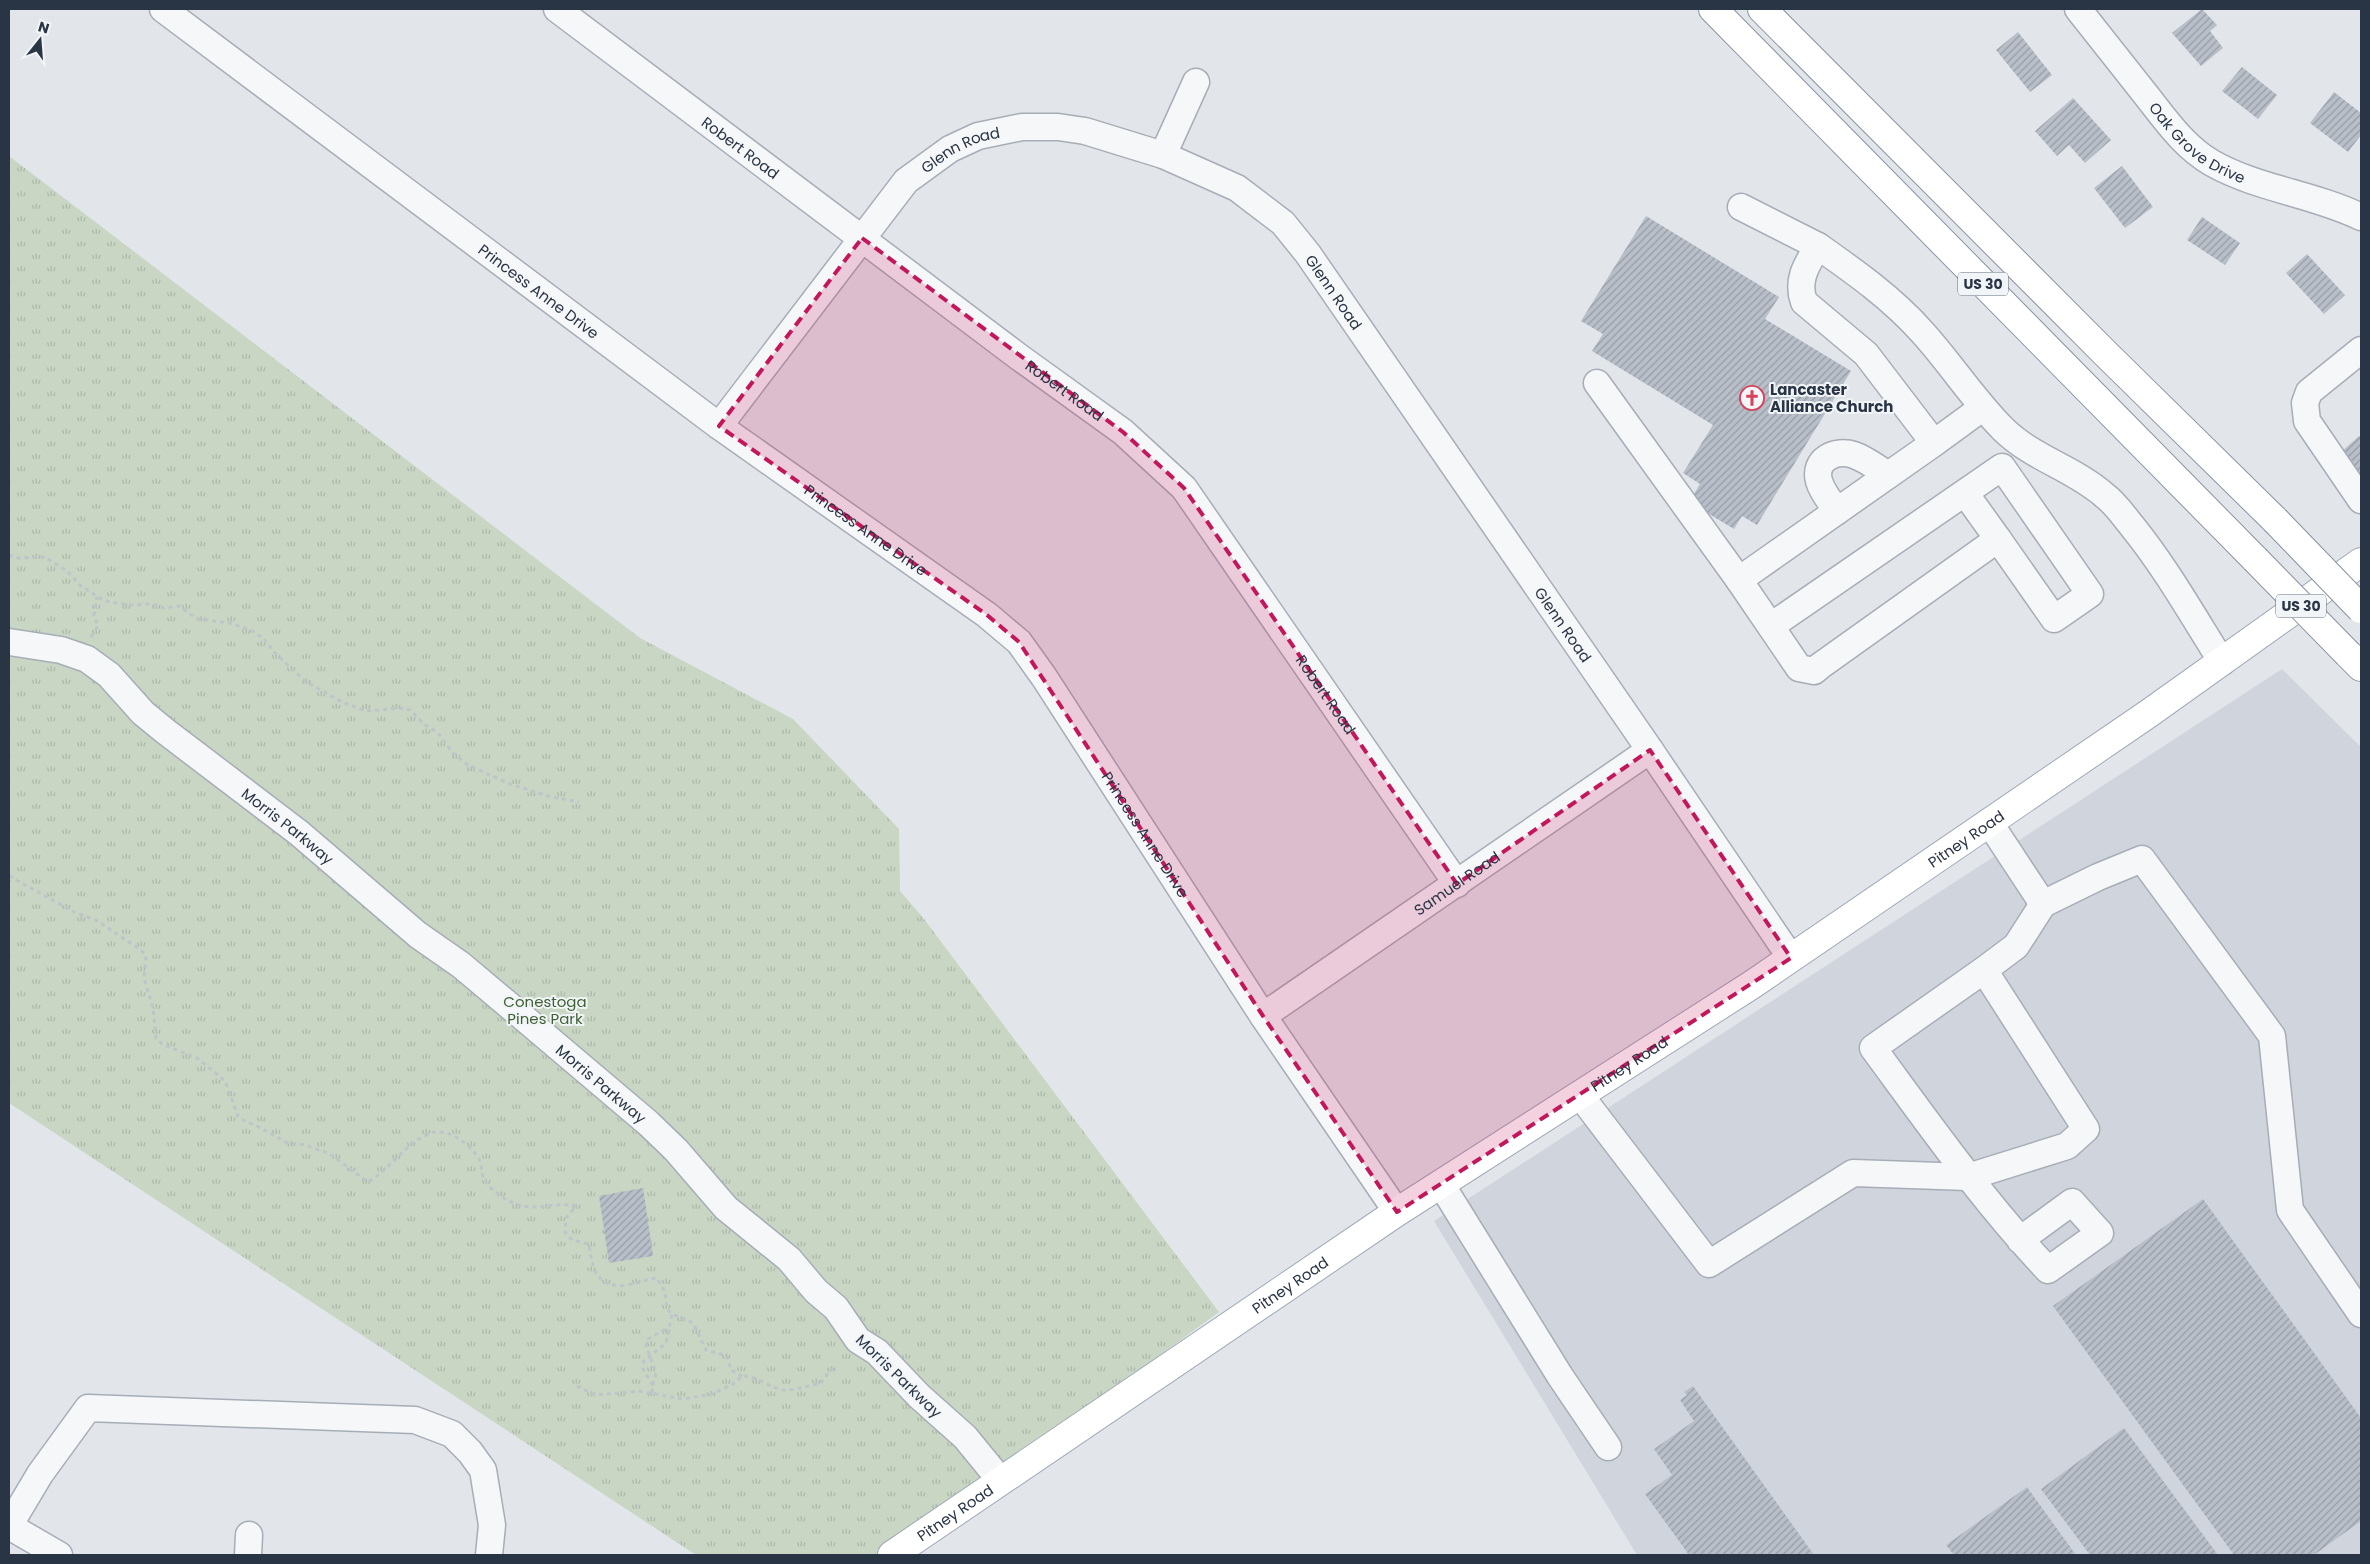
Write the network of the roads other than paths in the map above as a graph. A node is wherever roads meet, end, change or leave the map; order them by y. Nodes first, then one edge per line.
1 (163, 9) edge
2 (557, 9) edge
3 (1703, 9) edge
4 (1713, 9) edge
5 (1762, 9) edge
6 (2078, 9) edge
7 (1196, 82) dead end
8 (1812, 110) junction
9 (1164, 155) junction
10 (1742, 207) dead end
11 (2361, 217) edge
12 (862, 238) junction
13 (1818, 246) junction
14 (2361, 350) edge
15 (1597, 382) dead end
16 (1982, 408) junction
17 (719, 426) junction
18 (1934, 443) junction
19 (2028, 450) junction
20 (2002, 468) junction
21 (1888, 475) junction
22 (1965, 493) junction
23 (2361, 500) edge
24 (1837, 511) junction
25 (1998, 539) junction
26 (2361, 562) edge
27 (1739, 580) junction
28 (2361, 610) edge
29 (1771, 626) junction
30 (9, 642) edge
31 (2355, 661) edge
32 (2222, 662) junction
33 (1650, 750) junction
34 (1989, 822) junction
35 (1457, 884) junction
36 (2043, 904) junction
37 (1790, 958) junction
38 (1984, 970) junction
39 (1263, 1016) junction
40 (1580, 1095) junction
41 (1968, 1177) junction
42 (1441, 1184) junction
43 (1397, 1212) junction
44 (2020, 1240) dead end
45 (2361, 1314) edge
46 (1608, 1447) dead end
47 (1001, 1481) junction
48 (59, 1555) edge
49 (489, 1555) edge
50 (892, 1555) edge

1 - 17 street, Princess Anne Drive
2 - 12 street, Robert Road
3 - 8 main road
4 - 8 main road, US 30
5 - 28 main road, US 30, bridge
6 - 11 street, Oak Grove Drive
7 - 9 street
8 - 31 main road, US 30, bridge
9 - 12 street, Glenn Road
9 - 33 street, Glenn Road
10 - 13 street
12 - 17 street, Glenn Road
12 - 35 street, Robert Road
13 - 16 street
13 - 18 street
14 - 23 street
15 - 27 street
16 - 18 street
16 - 19 street
17 - 39 street, Princess Anne Drive
18 - 21 street
19 - 20 street
19 - 32 street
20 - 22 street
20 - 25 street
21 - 24 street
21 - 24 street
22 - 25 street
22 - 29 street
24 - 27 street
25 - 29 street
26 - 32 main road, Pitney Road
27 - 29 street
30 - 47 street, Morris Parkway
32 - 34 main road, Pitney Road
33 - 35 street, Samuel Road
33 - 37 street, Glenn Road
34 - 36 street
34 - 37 main road, Pitney Road
35 - 39 street, Samuel Road
36 - 38 street
36 - 45 street
37 - 40 main road, Pitney Road
38 - 41 street
38 - 41 street
39 - 43 street, Princess Anne Drive
40 - 41 street
40 - 42 main road, Pitney Road
41 - 44 street
42 - 43 main road, Pitney Road
42 - 46 street
43 - 47 main road, Pitney Road
47 - 50 main road, Pitney Road
48 - 49 street

